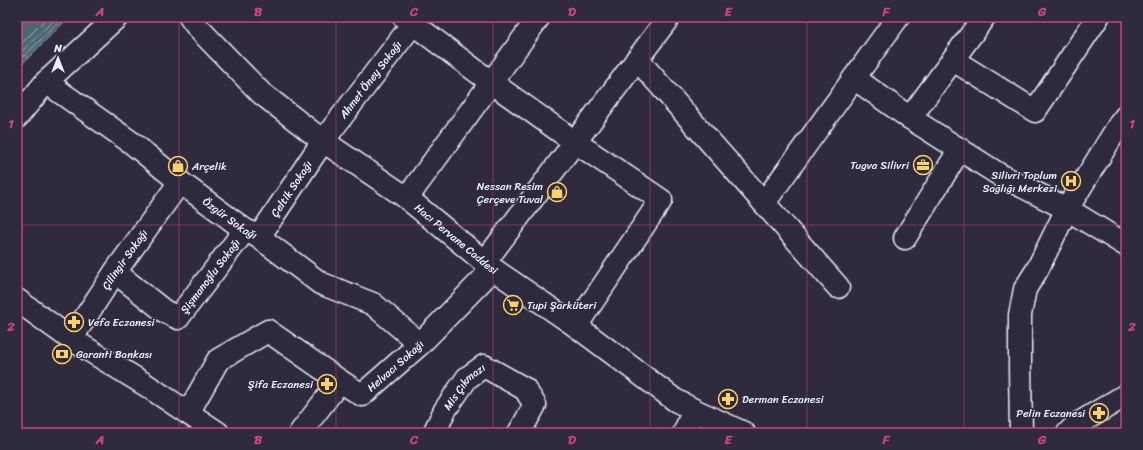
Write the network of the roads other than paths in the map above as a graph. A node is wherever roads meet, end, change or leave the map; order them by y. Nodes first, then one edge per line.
1 (117, 17) edge
2 (190, 17) edge
3 (540, 17) edge
4 (669, 17) edge
5 (898, 17) edge
6 (984, 17) edge
7 (1098, 17) edge
8 (412, 19) edge
9 (637, 59) junction
10 (952, 60) junction
11 (854, 78) junction
12 (46, 82) junction
13 (492, 82) junction
14 (1126, 116) edge
15 (17, 117) edge
16 (910, 118) junction
17 (323, 141) junction
18 (575, 142) junction
19 (960, 149) junction
20 (180, 182) junction
21 (407, 198) junction
22 (764, 203) junction
23 (1067, 209) junction
24 (252, 233) junction
25 (905, 238) dead end
26 (1126, 244) edge
27 (489, 266) junction
28 (115, 272) junction
29 (838, 287) dead end
30 (17, 300) edge
31 (576, 326) junction
32 (71, 339) junction
33 (420, 344) junction
34 (340, 381) junction
35 (1126, 395) edge
36 (694, 410) junction
37 (188, 412) junction
38 (218, 433) edge
39 (300, 433) edge
40 (434, 433) edge
41 (520, 433) edge
42 (684, 433) edge
43 (744, 433) edge
44 (1021, 433) edge
45 (1068, 433) edge

1 - 12 street
2 - 17 street, Hacı Pervane Caddesi
3 - 13 street
4 - 9 street, Helvacı Sokağı
5 - 11 street
6 - 10 street
7 - 10 street
8 - 13 street
8 - 17 street, Ahmet Öney Sokağı
9 - 18 street, Helvacı Sokağı
9 - 22 street
10 - 16 street
11 - 16 street
11 - 22 street
12 - 15 street
12 - 20 street, Özgür Sokağı
13 - 18 street
13 - 21 street
14 - 23 street
16 - 19 street
17 - 21 street, Hacı Pervane Caddesi
17 - 24 street, Çeltik Sokağı
18 - 27 street, Helvacı Sokağı
18 - 31 street
19 - 23 street
19 - 25 street
20 - 24 street, Özgür Sokağı
20 - 28 street, Çilingir Sokağı
21 - 27 street, Hacı Pervane Caddesi
22 - 29 street
23 - 26 street
23 - 44 street
24 - 28 street, Şişmanoğlu Sokağı
24 - 33 street, Özgür Sokağı
27 - 31 street, Hacı Pervane Caddesi
27 - 33 street, Helvacı Sokağı
28 - 32 street, Çilingir Sokağı
30 - 32 street
31 - 36 street, Hacı Pervane Caddesi
32 - 37 street
33 - 34 street, Helvacı Sokağı
34 - 37 street
34 - 39 street
35 - 45 street
36 - 42 street
36 - 43 street, Hacı Pervane Caddesi
37 - 38 street
40 - 41 street, Mis Çıkmazı

